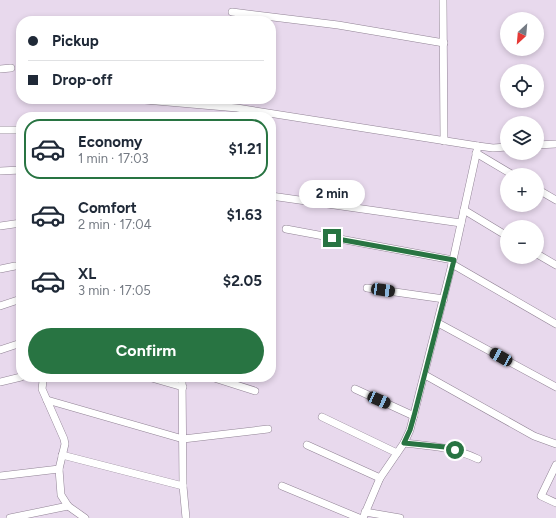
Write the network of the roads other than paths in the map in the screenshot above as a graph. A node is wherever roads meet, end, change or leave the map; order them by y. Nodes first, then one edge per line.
1 (443, 0) edge
2 (232, 12) dead end
3 (265, 16) edge
4 (276, 17) edge
5 (444, 43) junction
6 (11, 68) dead end
7 (0, 69) edge
8 (191, 104) edge
9 (262, 112) edge
10 (276, 114) edge
11 (0, 130) edge
12 (16, 130) edge
13 (444, 141) junction
14 (556, 144) edge
15 (544, 145) edge
16 (500, 148) edge
17 (477, 150) junction
18 (503, 168) edge
19 (16, 170) edge
20 (0, 171) edge
21 (544, 193) edge
22 (276, 197) edge
23 (556, 200) edge
24 (464, 210) junction
25 (462, 222) junction
26 (16, 224) edge
27 (0, 226) edge
28 (286, 230) dead end
29 (500, 232) edge
30 (544, 258) edge
31 (453, 262) junction
32 (556, 265) edge
33 (15, 266) dead end
34 (0, 269) edge
35 (367, 288) dead end
36 (444, 299) junction
37 (16, 301) edge
38 (0, 306) edge
39 (438, 323) junction
40 (556, 324) edge
41 (16, 345) edge
42 (0, 350) edge
43 (425, 375) junction
44 (16, 378) edge
45 (0, 382) edge
46 (43, 382) edge
47 (166, 382) edge
48 (182, 382) edge
49 (227, 382) edge
50 (183, 387) junction
51 (556, 388) edge
52 (355, 389) dead end
53 (255, 391) dead end
54 (47, 400) junction
55 (414, 416) junction
56 (322, 417) dead end
57 (268, 429) dead end
58 (183, 439) junction
59 (404, 443) junction
60 (556, 444) edge
61 (307, 445) dead end
62 (397, 453) junction
63 (62, 455) junction
64 (478, 460) dead end
65 (556, 465) edge
66 (59, 469) junction
67 (0, 476) edge
68 (380, 478) junction
69 (183, 486) junction
70 (282, 486) dead end
71 (556, 503) edge
72 (68, 506) junction
73 (364, 515) edge
74 (10, 518) edge
75 (85, 518) edge
76 (186, 518) edge
77 (359, 518) edge
78 (400, 518) edge

1 - 5 street
2 - 3 street
4 - 5 street
5 - 13 street
6 - 7 street
8 - 9 street
10 - 13 street
11 - 12 street
13 - 17 street
14 - 15 street
16 - 17 street
17 - 18 street
17 - 24 street
19 - 20 street
21 - 23 street
22 - 25 street
24 - 25 street
24 - 29 street
25 - 31 street
26 - 27 street
28 - 31 street
30 - 32 street
31 - 36 street
31 - 40 street
33 - 34 street
35 - 36 street
36 - 39 street
37 - 38 street
39 - 43 street
39 - 51 street
41 - 42 street
43 - 55 street
43 - 60 street
44 - 45 street
46 - 54 street
47 - 50 street
48 - 50 street
49 - 53 street
50 - 58 street
52 - 55 street
54 - 58 street
54 - 63 street
55 - 59 street
56 - 62 street
57 - 58 street
58 - 69 street
59 - 62 street
59 - 64 street
61 - 68 street
62 - 68 street
63 - 66 street
63 - 69 street
65 - 71 street
66 - 67 street
66 - 72 street
68 - 73 street
69 - 76 street
70 - 77 street
72 - 74 street
72 - 75 street
73 - 78 street

